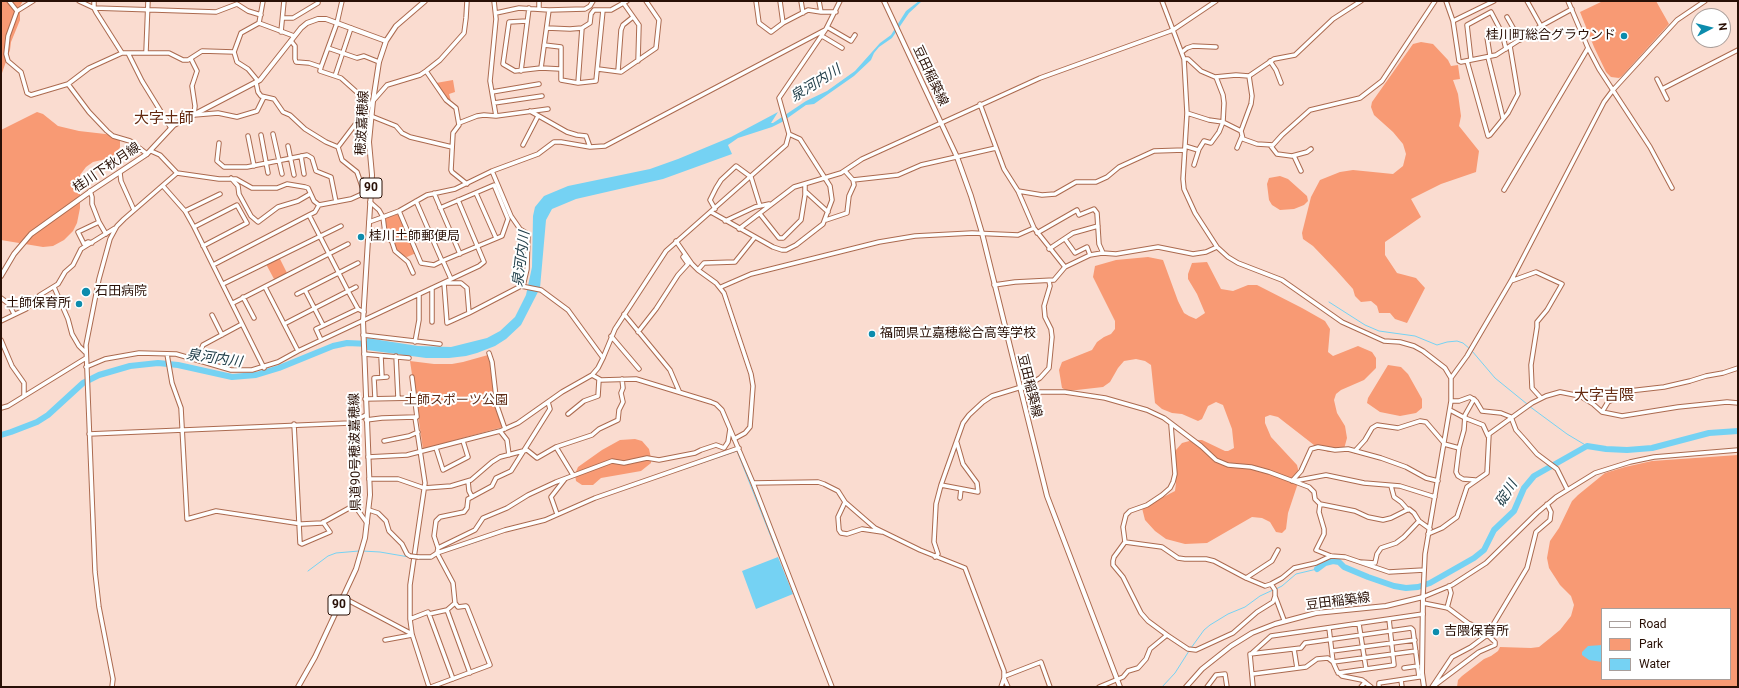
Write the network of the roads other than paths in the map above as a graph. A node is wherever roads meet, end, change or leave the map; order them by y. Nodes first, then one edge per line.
1 (10, 1) edge
2 (33, 1) edge
3 (79, 1) edge
4 (94, 1) edge
5 (148, 1) edge
6 (243, 1) edge
7 (263, 1) edge
8 (284, 1) edge
9 (318, 1) edge
10 (342, 1) edge
11 (425, 1) edge
12 (466, 1) edge
13 (494, 1) edge
14 (538, 1) edge
15 (593, 1) edge
16 (627, 1) edge
17 (646, 1) edge
18 (756, 1) edge
19 (780, 1) edge
20 (801, 1) edge
21 (819, 1) edge
22 (840, 1) edge
23 (884, 1) edge
24 (1162, 1) edge
25 (1216, 1) edge
26 (1361, 1) edge
27 (1435, 1) edge
28 (1446, 1) edge
29 (1494, 1) edge
30 (1527, 1) edge
31 (1568, 1) edge
32 (1705, 1) edge
33 (623, 2) edge
34 (242, 6) junction
35 (94, 8) junction
36 (529, 8) junction
37 (148, 9) junction
38 (539, 9) junction
39 (1572, 9) junction
40 (549, 10) junction
41 (603, 10) junction
42 (17, 11) junction
43 (820, 12) junction
44 (836, 12) junction
45 (496, 13) junction
46 (803, 13) junction
47 (261, 15) junction
48 (633, 17) junction
49 (1508, 17) dead end
50 (282, 18) junction
51 (527, 21) junction
52 (1453, 21) junction
53 (337, 23) junction
54 (783, 23) junction
55 (260, 24) junction
56 (1541, 26) junction
57 (351, 28) junction
58 (547, 28) junction
59 (582, 28) junction
60 (827, 28) junction
61 (1172, 30) junction
62 (1500, 31) junction
63 (281, 32) junction
64 (855, 35) dead end
65 (294, 36) junction
66 (822, 36) junction
67 (1520, 40) junction
68 (291, 41) junction
69 (386, 41) junction
70 (544, 45) junction
71 (1510, 46) junction
72 (1216, 47) dead end
73 (328, 48) junction
74 (842, 48) dead end
75 (1588, 48) junction
76 (1506, 49) junction
77 (1738, 50) edge
78 (146, 52) junction
79 (234, 52) junction
80 (1182, 52) junction
81 (122, 53) junction
82 (128, 53) junction
83 (342, 53) junction
84 (1489, 57) junction
85 (191, 58) junction
86 (1184, 58) junction
87 (638, 61) junction
88 (1270, 61) junction
89 (1469, 61) junction
90 (379, 62) junction
91 (322, 67) junction
92 (541, 68) junction
93 (560, 69) junction
94 (598, 69) junction
95 (426, 71) junction
96 (521, 71) junction
97 (618, 71) junction
98 (335, 76) junction
99 (1249, 76) junction
100 (1216, 77) junction
101 (1657, 79) dead end
102 (257, 82) junction
103 (1281, 82) dead end
104 (578, 83) junction
105 (68, 84) junction
106 (540, 84) dead end
107 (1662, 89) junction
108 (1613, 90) junction
109 (492, 92) junction
110 (542, 96) dead end
111 (264, 97) junction
112 (1667, 99) dead end
113 (371, 102) junction
114 (494, 104) junction
115 (980, 104) junction
116 (548, 109) dead end
117 (530, 111) junction
118 (1187, 113) junction
119 (194, 115) junction
120 (371, 116) junction
121 (496, 116) junction
122 (538, 116) junction
123 (1503, 118) junction
124 (941, 122) junction
125 (1222, 122) junction
126 (459, 123) junction
127 (171, 128) junction
128 (1242, 133) junction
129 (273, 134) dead end
130 (789, 134) junction
131 (261, 135) dead end
132 (248, 136) dead end
133 (219, 143) dead end
134 (523, 144) dead end
135 (1270, 145) junction
136 (288, 146) dead end
137 (338, 147) junction
138 (452, 147) junction
139 (590, 147) junction
140 (996, 148) junction
141 (1185, 148) junction
142 (1237, 148) dead end
143 (1311, 149) dead end
144 (1198, 150) junction
145 (149, 152) junction
146 (301, 156) junction
147 (1294, 156) junction
148 (956, 157) junction
149 (290, 158) junction
150 (279, 161) junction
151 (266, 164) junction
152 (1194, 165) dead end
153 (254, 166) junction
154 (845, 171) junction
155 (1301, 171) dead end
156 (492, 172) junction
157 (120, 173) junction
158 (177, 173) junction
159 (268, 173) dead end
160 (282, 174) dead end
161 (304, 174) dead end
162 (294, 175) dead end
163 (751, 177) junction
164 (231, 178) junction
165 (826, 178) junction
166 (853, 180) junction
167 (467, 184) junction
168 (805, 184) junction
169 (163, 186) junction
170 (1672, 188) dead end
171 (371, 190) junction
172 (1504, 190) dead end
173 (805, 191) junction
174 (1018, 191) junction
175 (90, 192) junction
176 (364, 192) junction
177 (476, 192) junction
178 (434, 193) junction
179 (220, 194) dead end
180 (310, 194) junction
181 (458, 200) junction
182 (416, 201) junction
183 (243, 202) junction
184 (336, 202) junction
185 (370, 202) junction
186 (771, 204) junction
187 (238, 205) junction
188 (319, 205) junction
189 (760, 206) junction
190 (440, 208) junction
191 (714, 208) junction
192 (134, 210) junction
193 (399, 211) junction
194 (185, 212) junction
195 (711, 212) junction
196 (828, 212) junction
197 (760, 214) junction
198 (309, 215) junction
199 (383, 217) junction
200 (254, 219) junction
201 (826, 220) junction
202 (725, 221) junction
203 (100, 222) junction
204 (369, 222) junction
205 (247, 223) junction
206 (117, 226) junction
207 (341, 226) dead end
208 (1098, 226) junction
209 (194, 227) junction
210 (1034, 228) junction
211 (739, 229) junction
212 (982, 233) junction
213 (1037, 233) junction
214 (106, 234) junction
215 (320, 236) junction
216 (754, 237) junction
217 (496, 238) junction
218 (1065, 238) junction
219 (676, 241) junction
220 (92, 243) junction
221 (348, 244) dead end
222 (203, 246) junction
223 (478, 246) junction
224 (1216, 247) junction
225 (1049, 249) junction
226 (1103, 253) junction
227 (329, 254) junction
228 (460, 254) junction
229 (685, 255) junction
230 (1090, 255) junction
231 (442, 261) junction
232 (358, 263) dead end
233 (213, 265) junction
234 (1065, 267) junction
235 (698, 270) junction
236 (339, 273) junction
237 (413, 273) dead end
238 (1, 276) edge
239 (451, 279) junction
240 (1049, 280) junction
241 (1511, 281) junction
242 (444, 283) junction
243 (223, 284) junction
244 (994, 285) junction
245 (265, 286) junction
246 (524, 286) junction
247 (54, 287) junction
248 (356, 287) dead end
249 (720, 287) junction
250 (432, 288) junction
251 (305, 290) junction
252 (348, 291) junction
253 (297, 294) dead end
254 (420, 294) junction
255 (243, 297) junction
256 (1, 298) edge
257 (233, 303) junction
258 (314, 309) junction
259 (358, 309) junction
260 (364, 312) junction
261 (469, 313) junction
262 (14, 314) junction
263 (624, 314) junction
264 (212, 315) dead end
265 (254, 318) dead end
266 (363, 321) junction
267 (1, 322) edge
268 (432, 322) dead end
269 (242, 324) junction
270 (284, 324) junction
271 (323, 325) junction
272 (638, 332) junction
273 (222, 335) junction
274 (363, 336) junction
275 (611, 336) junction
276 (1, 340) edge
277 (321, 340) junction
278 (415, 342) junction
279 (440, 344) dead end
280 (86, 352) junction
281 (298, 352) junction
282 (364, 352) junction
283 (489, 353) dead end
284 (167, 355) junction
285 (381, 356) junction
286 (396, 356) junction
287 (86, 358) junction
288 (409, 358) dead end
289 (603, 358) junction
290 (197, 360) junction
291 (86, 366) junction
292 (264, 368) junction
293 (1738, 368) edge
294 (639, 369) dead end
295 (592, 375) junction
296 (382, 377) junction
297 (387, 377) dead end
298 (412, 377) dead end
299 (1451, 378) junction
300 (622, 379) junction
301 (599, 380) junction
302 (1020, 387) junction
303 (680, 392) junction
304 (24, 396) junction
305 (375, 398) junction
306 (398, 398) junction
307 (415, 398) junction
308 (1541, 398) junction
309 (365, 399) junction
310 (1474, 399) junction
311 (1451, 401) junction
312 (548, 402) junction
313 (1738, 403) edge
314 (1, 408) edge
315 (1450, 410) junction
316 (1602, 412) junction
317 (568, 414) dead end
318 (366, 415) junction
319 (415, 418) junction
320 (1464, 418) junction
321 (1511, 418) junction
322 (366, 420) junction
323 (294, 424) junction
324 (1171, 425) junction
325 (505, 429) junction
326 (730, 429) junction
327 (183, 430) junction
328 (500, 431) junction
329 (418, 432) junction
330 (89, 434) junction
331 (1489, 437) junction
332 (734, 439) junction
333 (384, 441) dead end
334 (463, 441) junction
335 (957, 442) junction
336 (1444, 443) junction
337 (556, 447) junction
338 (436, 448) junction
339 (739, 448) junction
340 (1459, 448) junction
341 (523, 450) junction
342 (1738, 450) edge
343 (1355, 451) junction
344 (421, 452) junction
345 (509, 454) junction
346 (368, 457) junction
347 (573, 475) junction
348 (566, 478) junction
349 (369, 479) junction
350 (1438, 480) junction
351 (1476, 480) junction
352 (468, 481) junction
353 (1292, 481) junction
354 (753, 483) junction
355 (941, 485) junction
356 (1390, 486) junction
357 (424, 488) junction
358 (961, 489) junction
359 (1567, 489) junction
360 (472, 497) junction
361 (1435, 497) junction
362 (960, 498) dead end
363 (845, 502) junction
364 (1320, 504) junction
365 (1548, 504) junction
366 (369, 510) junction
367 (1408, 510) junction
368 (557, 514) junction
369 (323, 522) junction
370 (1419, 522) junction
371 (366, 523) junction
372 (299, 524) junction
373 (1430, 529) junction
374 (884, 532) junction
375 (1428, 534) junction
376 (1124, 542) junction
377 (438, 548) junction
378 (1278, 550) dead end
379 (437, 553) junction
380 (1331, 556) junction
381 (935, 557) junction
382 (1359, 562) junction
383 (1424, 570) junction
384 (1246, 578) junction
385 (1271, 584) junction
386 (1449, 586) junction
387 (1275, 596) junction
388 (342, 597) junction
389 (1423, 597) junction
390 (454, 603) junction
391 (1423, 603) junction
392 (1447, 608) junction
393 (446, 610) junction
394 (428, 612) dead end
395 (1423, 614) junction
396 (410, 619) junction
397 (1389, 619) junction
398 (1284, 620) junction
399 (1359, 624) junction
400 (1329, 628) junction
401 (1390, 631) junction
402 (412, 635) junction
403 (1167, 635) junction
404 (1361, 635) junction
405 (1487, 635) junction
406 (1331, 639) junction
407 (385, 640) dead end
408 (1415, 640) junction
409 (1392, 643) junction
410 (1362, 647) junction
411 (1294, 649) junction
412 (1332, 651) junction
413 (1416, 651) junction
414 (1250, 654) junction
415 (1393, 654) junction
416 (1364, 658) junction
417 (1333, 662) junction
418 (1418, 666) junction
419 (1297, 668) junction
420 (1404, 668) dead end
421 (1366, 669) junction
422 (470, 672) junction
423 (1338, 673) junction
424 (1252, 674) junction
425 (1004, 677) junction
426 (1421, 677) junction
427 (453, 679) junction
428 (1117, 680) junction
429 (1401, 680) junction
430 (1365, 682) junction
431 (112, 687) edge
432 (298, 687) edge
433 (430, 687) edge
434 (832, 687) edge
435 (1001, 687) edge
436 (1008, 687) edge
437 (1050, 687) edge
438 (1099, 687) edge
439 (1120, 687) edge
440 (1186, 687) edge
441 (1207, 687) edge
442 (1227, 687) edge
443 (1253, 687) edge
444 (1361, 687) edge
445 (1370, 687) edge
446 (1379, 687) edge
447 (1402, 687) edge
448 (1424, 687) edge
449 (1432, 687) edge

1 - 42 street
2 - 42 street
3 - 35 street
4 - 35 street
5 - 37 street
6 - 34 street
7 - 47 street
8 - 50 street
9 - 50 street
10 - 53 street
11 - 69 main road
12 - 95 street
13 - 45 street
14 - 38 street
15 - 40 street
16 - 33 street
17 - 87 street
18 - 54 street
19 - 54 street
20 - 46 street
21 - 43 street
22 - 44 street
23 - 124 main road, 豆田稲築線
24 - 61 street
25 - 61 street
26 - 88 street
27 - 135 street
28 - 52 street
29 - 52 street
30 - 56 street
31 - 39 street
32 - 108 street
33 - 41 street
33 - 48 street
34 - 37 street
34 - 47 street
35 - 37 street
35 - 81 street
36 - 38 street
36 - 45 street
36 - 51 street
37 - 78 street
38 - 40 street
39 - 56 street
39 - 75 street
40 - 58 street
41 - 59 street
41 - 94 street
42 - 105 street
43 - 44 street
43 - 46 street
44 - 60 street
45 - 109 street
46 - 54 street
47 - 55 street
48 - 87 street
48 - 97 street
49 - 67 street
50 - 63 street
51 - 96 street
51 - 96 street
52 - 89 street
53 - 57 main road, 桂川下秋月線
53 - 65 main road, 桂川下秋月線
53 - 73 street
55 - 63 street
55 - 79 street
56 - 67 street
57 - 69 main road, 桂川下秋月線
57 - 83 street
58 - 59 street
58 - 70 street
59 - 104 street
60 - 64 street
60 - 66 street
60 - 139 street
61 - 80 street
61 - 115 street
62 - 76 street
62 - 84 street
62 - 89 street
63 - 65 street
65 - 68 main road, 桂川下秋月線
66 - 74 street
66 - 130 street
67 - 71 street
68 - 91 street
68 - 102 main road, 桂川下秋月線
69 - 90 main road, 穂波嘉穂線 / 90
70 - 92 street
70 - 93 street
71 - 76 street
71 - 123 street
72 - 80 street
73 - 83 street
73 - 91 street
75 - 108 street
75 - 172 street
76 - 84 street
77 - 107 street
78 - 82 street
78 - 85 street
79 - 85 street
79 - 102 street
80 - 86 street
81 - 82 street
81 - 105 street
82 - 127 street
83 - 90 street
83 - 98 street
84 - 89 street
84 - 123 street
85 - 119 street
86 - 100 street
86 - 118 street
87 - 97 street
88 - 99 street
88 - 103 street
89 - 123 street
90 - 113 main road, 穂波嘉穂線 / 90
91 - 98 street
92 - 93 street
92 - 96 street
93 - 104 street
94 - 97 street
94 - 104 street
95 - 113 street
95 - 126 street
98 - 113 street
99 - 100 street
99 - 128 street
100 - 125 street
101 - 107 street
102 - 111 street
102 - 119 main road, 桂川下秋月線
105 - 145 street
106 - 109 street
107 - 112 street
108 - 170 street
108 - 241 street
109 - 114 street
110 - 114 street
111 - 119 street
111 - 137 street
113 - 120 main road, 穂波嘉穂線 / 90
113 - 137 street
114 - 121 street
115 - 124 street
115 - 140 street
116 - 117 street
117 - 121 street
117 - 122 street
118 - 125 street
118 - 141 street
119 - 127 main road, 桂川下秋月線
120 - 138 street
120 - 171 main road, 穂波嘉穂線 / 90
121 - 126 street
122 - 134 street
122 - 139 street
124 - 148 main road, 豆田稲築線
124 - 154 street
125 - 128 street
125 - 144 street
126 - 138 street
127 - 145 main road, 桂川下秋月線
128 - 135 street
128 - 142 street
129 - 150 street
130 - 163 street
130 - 165 street
131 - 151 street
132 - 153 street
133 - 153 street
135 - 147 street
136 - 149 street
137 - 176 street
138 - 167 street
139 - 156 street
140 - 148 street
140 - 174 street
141 - 144 street
141 - 174 street
141 - 224 street
143 - 147 street
144 - 152 street
145 - 157 main road, 桂川下秋月線
145 - 158 street
146 - 149 street
146 - 161 street
146 - 184 street
147 - 155 street
148 - 166 street
148 - 212 main road, 豆田稲築線
149 - 150 street
149 - 162 street
150 - 151 street
150 - 160 street
151 - 153 street
151 - 159 street
154 - 165 street
154 - 166 street
156 - 167 street
156 - 246 street
157 - 175 main road, 桂川下秋月線
157 - 192 street
158 - 164 street
158 - 169 street
163 - 189 street
163 - 191 street
163 - 191 street
164 - 180 street
164 - 183 street
165 - 168 street
165 - 196 street
166 - 201 street
167 - 178 street
168 - 173 street
168 - 186 street
169 - 192 street
169 - 194 street
171 - 176 street
171 - 185 main road, 穂波嘉穂線 / 90
173 - 196 street
173 - 197 street
174 - 210 street
175 - 203 street
175 - 238 main road, 桂川下秋月線
176 - 184 street
177 - 181 street
177 - 217 street
177 - 217 street
178 - 182 street
178 - 190 street
179 - 194 street
180 - 188 street
180 - 200 street
181 - 190 street
181 - 223 street
182 - 193 street
182 - 231 street
183 - 187 street
183 - 200 street
184 - 188 street
185 - 199 street
185 - 204 main road, 穂波嘉穂線 / 90
186 - 189 street
186 - 197 street
187 - 205 street
187 - 209 street
188 - 198 street
189 - 202 street
190 - 228 street
191 - 195 street
192 - 206 street
193 - 199 street
193 - 231 street
194 - 209 street
195 - 202 street
195 - 219 street
196 - 201 street
197 - 211 street
198 - 215 street
198 - 233 street
199 - 204 street
199 - 237 street
200 - 205 street
201 - 216 street
202 - 211 street
203 - 214 street
203 - 220 street
204 - 260 main road, 穂波嘉穂線 / 90
205 - 222 street
206 - 214 street
206 - 280 street
207 - 215 street
208 - 213 street
208 - 218 street
208 - 226 street
209 - 222 street
210 - 212 street
210 - 213 street
211 - 216 street
212 - 244 main road, 豆田稲築線
212 - 249 street
213 - 225 street
214 - 220 street
215 - 227 street
215 - 243 street
216 - 235 street
217 - 223 street
218 - 225 street
218 - 230 street
219 - 229 street
219 - 263 street
220 - 247 street
221 - 227 street
222 - 233 street
223 - 228 street
223 - 239 street
224 - 226 street
224 - 299 street
225 - 234 street
226 - 230 street
227 - 236 street
227 - 245 street
228 - 231 street
229 - 235 street
229 - 272 street
230 - 234 street
231 - 239 street
232 - 236 street
233 - 243 street
234 - 240 street
235 - 249 street
236 - 251 street
236 - 252 street
239 - 242 street
240 - 244 street
240 - 302 street
241 - 299 street
241 - 308 street
242 - 250 street
242 - 261 street
242 - 261 street
243 - 257 street
244 - 302 main road, 豆田稲築線
245 - 255 street
245 - 270 street
246 - 261 street
246 - 289 street
247 - 262 street
247 - 280 street
248 - 252 street
249 - 332 street
250 - 254 street
250 - 268 street
251 - 253 street
251 - 258 street
252 - 258 street
252 - 259 street
254 - 266 street
254 - 278 street
255 - 257 street
255 - 265 street
256 - 262 street
257 - 269 street
258 - 270 street
258 - 271 street
259 - 260 street
259 - 271 street
260 - 266 main road, 穂波嘉穂線 / 90
262 - 267 street
263 - 272 street
263 - 275 street
264 - 273 street
266 - 274 main road, 穂波嘉穂線 / 90
266 - 277 street
269 - 273 street
269 - 292 street
270 - 281 street
271 - 277 street
272 - 303 street
273 - 290 street
274 - 278 street
274 - 282 main road, 穂波嘉穂線 / 90
275 - 289 street
275 - 294 street
276 - 304 street
277 - 281 street
278 - 279 street
280 - 287 street
281 - 292 street
282 - 285 street
282 - 309 main road, 県道90号穂波嘉穂線 / 90
283 - 325 street
284 - 290 street
284 - 291 street
284 - 327 street
285 - 286 street
285 - 296 street
286 - 288 street
286 - 306 street
287 - 291 street
287 - 304 street
289 - 295 street
290 - 292 street
291 - 330 street
293 - 316 street
295 - 301 street
295 - 312 street
296 - 297 street
296 - 305 street
298 - 307 street
299 - 311 street
300 - 301 street
300 - 303 street
300 - 337 street
301 - 317 street
302 - 324 street
302 - 335 street
302 - 428 main road, 豆田稲築線
303 - 326 street
304 - 314 street
305 - 306 street
305 - 309 street
306 - 307 street
307 - 319 street
308 - 316 street
308 - 321 street
309 - 318 main road, 県道90号穂波嘉穂線 / 90
310 - 311 street
310 - 320 street
310 - 321 street
311 - 315 street
312 - 325 street
312 - 341 street
313 - 316 street
315 - 320 street
315 - 336 street
318 - 322 main road, 県道90号穂波嘉穂線 / 90
318 - 323 street
319 - 322 street
319 - 329 street
320 - 331 street
320 - 340 street
321 - 331 street
321 - 359 street
322 - 346 main road, 県道90号穂波嘉穂線 / 90
323 - 327 street
323 - 372 street
324 - 353 street
324 - 376 street
325 - 328 street
326 - 332 street
326 - 347 street
327 - 330 street
327 - 372 street
328 - 334 street
328 - 345 street
329 - 333 street
329 - 344 street
330 - 431 street
331 - 351 street
332 - 339 street
334 - 338 street
334 - 338 street
335 - 355 street
335 - 358 street
336 - 340 street
336 - 343 street
336 - 350 street
337 - 341 street
337 - 347 street
338 - 344 street
339 - 354 street
339 - 368 street
340 - 351 street
341 - 345 street
341 - 360 street
342 - 359 street
343 - 350 street
343 - 353 street
344 - 346 street
344 - 357 street
345 - 352 street
346 - 349 main road, 県道90号穂波嘉穂線 / 90
347 - 348 street
348 - 368 street
348 - 377 street
349 - 357 street
349 - 366 main road, 県道90号穂波嘉穂線 / 90
350 - 361 street
351 - 375 street
352 - 357 street
352 - 360 street
353 - 356 street
353 - 364 street
354 - 363 street
354 - 434 street
355 - 358 street
355 - 381 street
356 - 361 street
356 - 367 street
357 - 396 street
358 - 362 street
359 - 365 street
360 - 377 street
361 - 373 street
363 - 374 street
363 - 374 street
364 - 367 street
364 - 380 street
365 - 386 street
365 - 405 street
366 - 371 main road, 県道90号穂波嘉穂線 / 90
366 - 379 street, bridge
367 - 370 street
368 - 379 street
369 - 371 street
369 - 372 street
369 - 372 street
370 - 373 street
370 - 382 street
371 - 388 main road, 県道90号穂波嘉穂線 / 90
373 - 375 street
374 - 381 street
375 - 383 street
376 - 384 street
376 - 403 street
377 - 379 street
378 - 384 street
379 - 390 street
380 - 382 street
380 - 385 street
381 - 425 street
382 - 383 street
383 - 389 street
384 - 385 street
385 - 387 street
386 - 389 street
386 - 392 street
387 - 398 street
387 - 403 street
388 - 402 street
388 - 432 main road, 90
389 - 391 main road
389 - 398 main road, 豆田稲築線
390 - 393 street
390 - 422 street
391 - 392 street
391 - 395 main road
392 - 405 street
393 - 422 street
393 - 427 street
394 - 396 street
395 - 397 street
395 - 426 main road
396 - 402 street
397 - 399 street
397 - 401 street
398 - 440 main road, 豆田稲築線
399 - 400 street
399 - 404 street
400 - 406 street
400 - 414 street
401 - 404 street
401 - 408 street
401 - 409 street
402 - 407 street
402 - 433 street
403 - 428 street
404 - 406 street
404 - 410 street
405 - 449 street
405 - 449 street
406 - 411 street
406 - 412 street
408 - 409 street
408 - 413 street
409 - 410 street
409 - 415 street
410 - 412 street
410 - 416 street
411 - 414 street
411 - 419 street
412 - 417 street
413 - 415 street
413 - 418 street
414 - 424 street
415 - 416 street
415 - 421 street
416 - 417 street
416 - 421 street
417 - 419 street
417 - 423 street
418 - 420 street
418 - 426 street
419 - 424 street
421 - 423 street
422 - 427 street
423 - 430 street
424 - 443 street
425 - 435 street
425 - 436 street
425 - 437 street
426 - 429 street
426 - 448 main road
427 - 433 street
428 - 438 street
428 - 439 main road, 豆田稲築線
429 - 446 street
429 - 447 street
430 - 444 street
430 - 445 street
441 - 442 street

